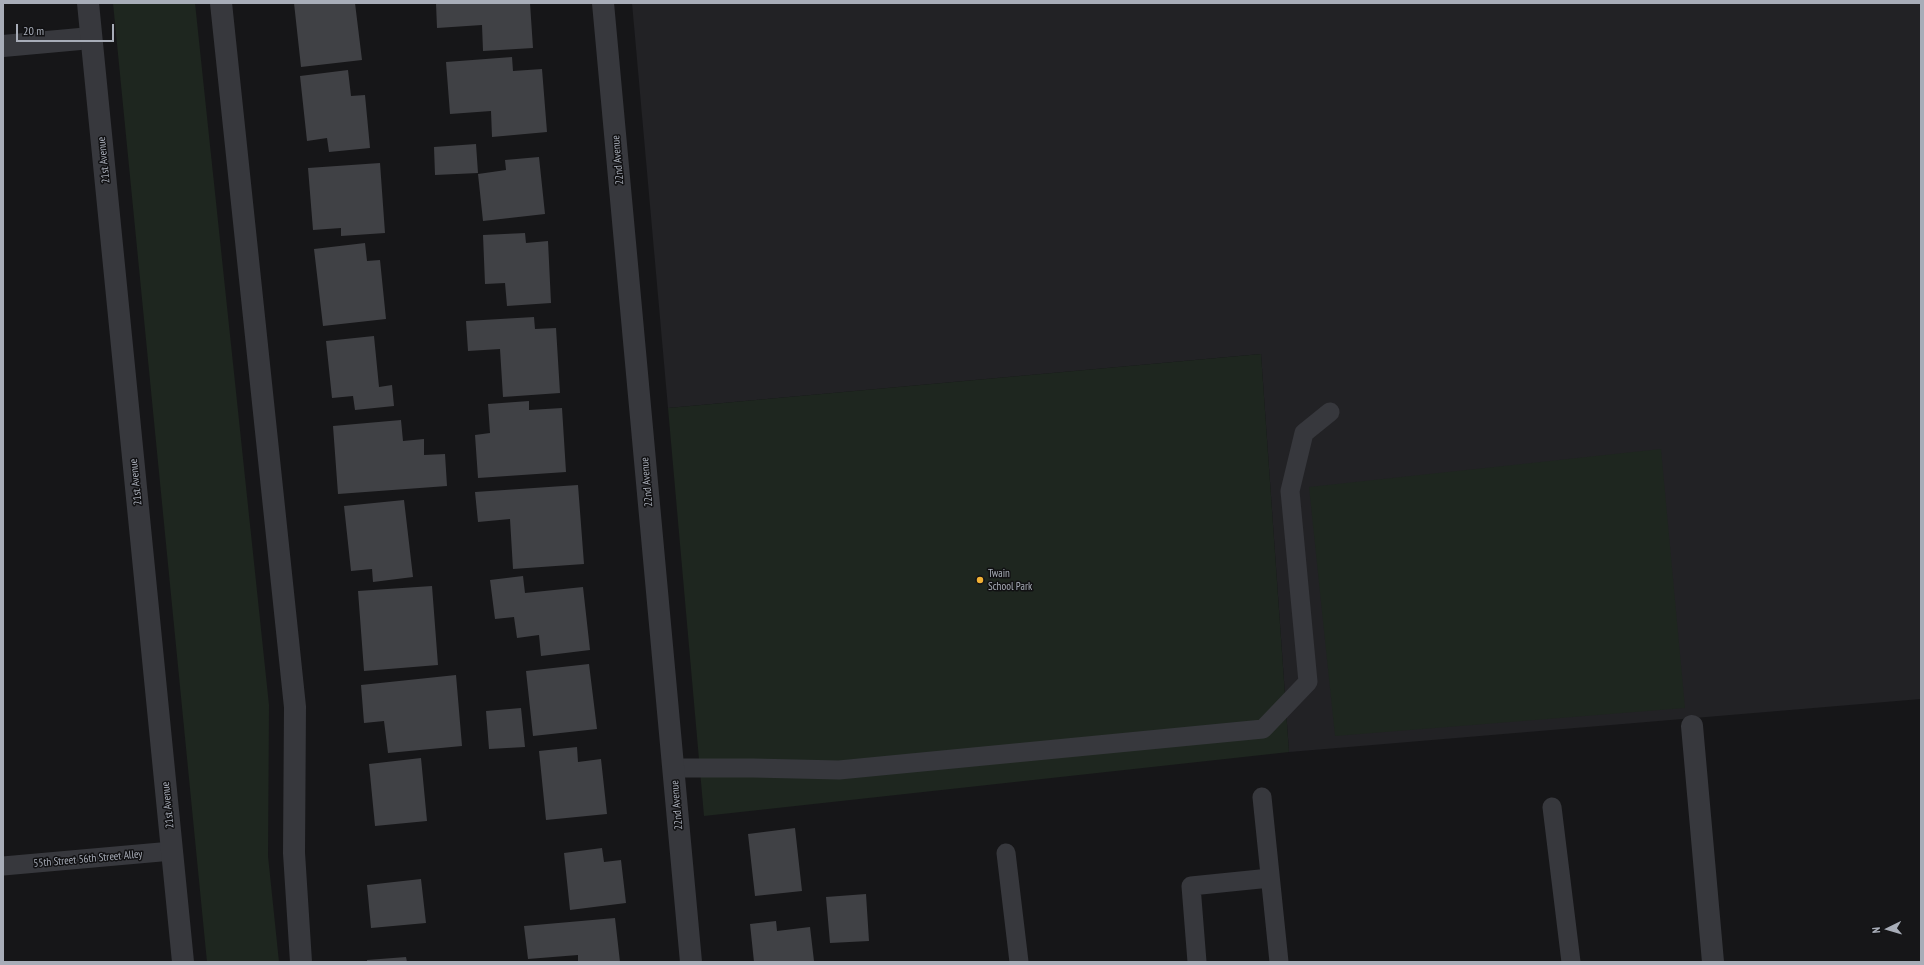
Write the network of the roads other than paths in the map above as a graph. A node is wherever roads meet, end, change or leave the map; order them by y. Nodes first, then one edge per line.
1 (88, 3) edge
2 (221, 3) edge
3 (603, 3) edge
4 (91, 38) junction
5 (3, 46) edge
6 (1330, 412) dead end
7 (1692, 726) dead end
8 (674, 768) junction
9 (1262, 797) dead end
10 (1552, 807) dead end
11 (172, 851) junction
12 (1006, 852) dead end
13 (3, 866) edge
14 (1270, 878) junction
15 (183, 962) edge
16 (301, 962) edge
17 (691, 962) edge
18 (1019, 962) edge
19 (1197, 962) edge
20 (1279, 962) edge
21 (1571, 962) edge
22 (1713, 962) edge

1 - 4 street, 21st Avenue
2 - 16 street
3 - 8 street, 22nd Avenue
4 - 5 street
4 - 11 street, 21st Avenue
6 - 8 lane
7 - 22 street
8 - 17 street, 22nd Avenue
9 - 14 lane
10 - 21 lane
11 - 13 lane, 55th Street 56th Street Alley
11 - 15 street, 21st Avenue
12 - 18 lane
14 - 19 lane
14 - 20 lane

